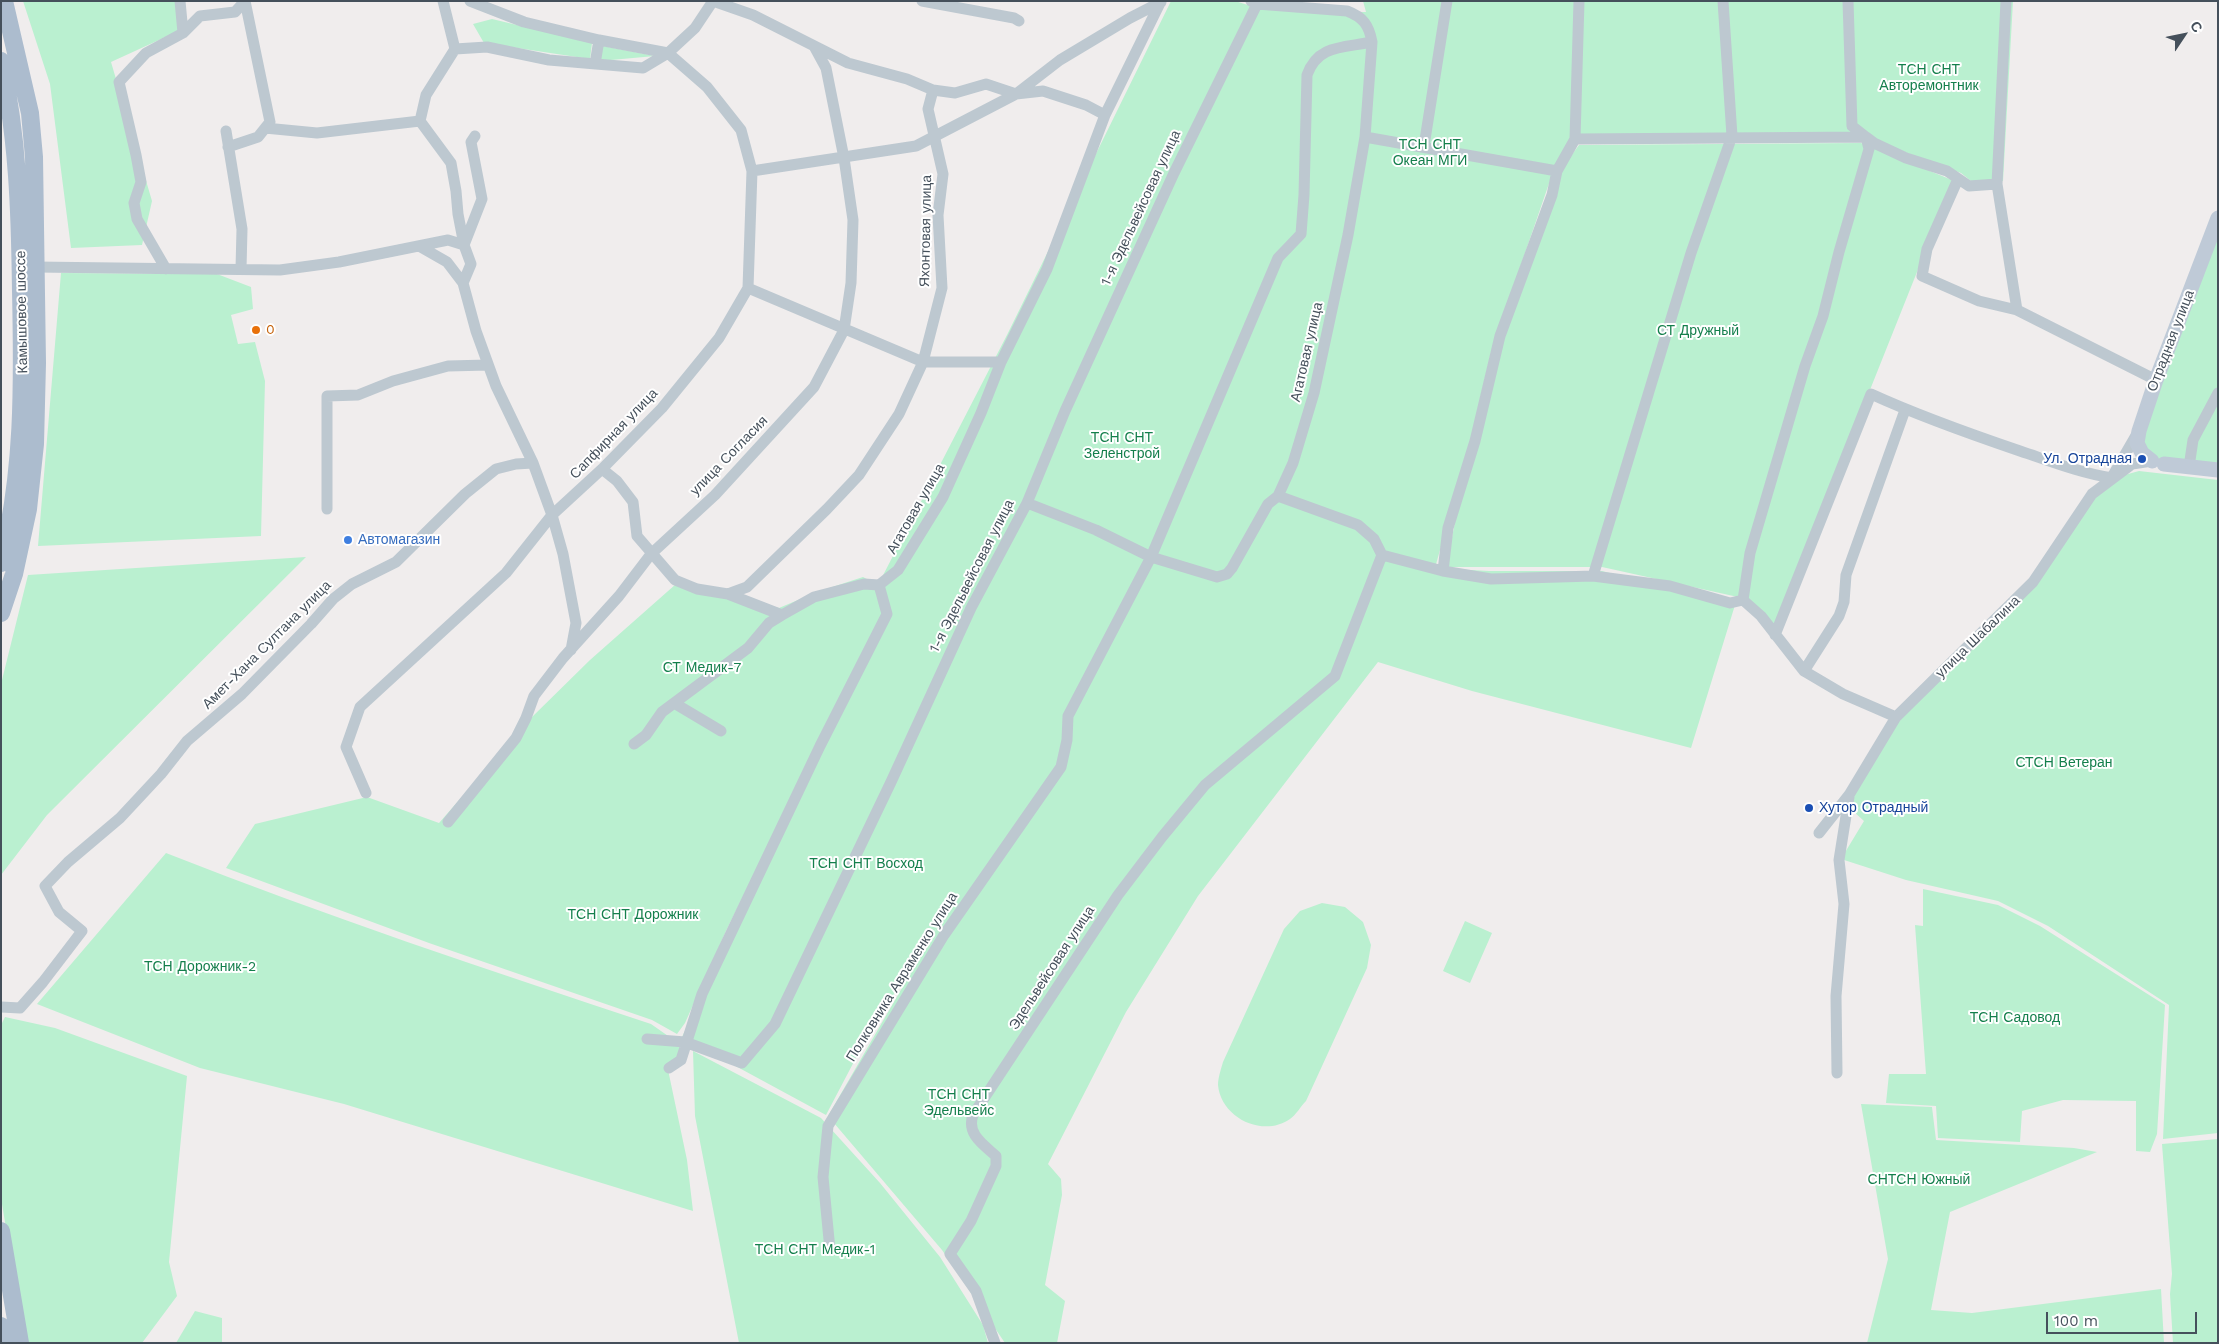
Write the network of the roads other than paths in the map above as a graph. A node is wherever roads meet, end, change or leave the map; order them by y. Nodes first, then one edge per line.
1 (4, 1) edge
2 (180, 1) edge
3 (245, 1) edge
4 (444, 1) edge
5 (471, 1) edge
6 (922, 1) edge
7 (1447, 1) edge
8 (1579, 1) edge
9 (1723, 1) edge
10 (1848, 1) edge
11 (2006, 1) edge
12 (1161, 2) edge
13 (1254, 2) edge
14 (1019, 22) dead end
15 (183, 33) junction
16 (598, 40) junction
17 (1372, 42) junction
18 (814, 46) junction
19 (455, 48) junction
20 (668, 53) junction
21 (1, 61) edge
22 (595, 64) junction
23 (933, 90) junction
24 (1016, 94) junction
25 (1105, 116) junction
26 (420, 121) junction
27 (265, 128) junction
28 (226, 131) dead end
29 (475, 136) dead end
30 (1732, 136) junction
31 (1366, 137) junction
32 (1866, 137) junction
33 (934, 138) junction
34 (1575, 139) junction
35 (228, 146) junction
36 (1424, 146) junction
37 (844, 158) junction
38 (752, 171) junction
39 (1557, 171) junction
40 (1958, 179) junction
41 (1997, 184) junction
42 (2218, 218) edge
43 (464, 245) junction
44 (419, 246) junction
45 (35, 267) junction
46 (166, 269) junction
47 (241, 269) junction
48 (463, 283) junction
49 (748, 288) junction
50 (2017, 310) junction
51 (844, 330) junction
52 (923, 362) junction
53 (1001, 362) junction
54 (488, 365) junction
55 (2156, 380) junction
56 (2218, 393) edge
57 (1905, 410) junction
58 (2139, 431) junction
59 (2158, 462) junction
60 (533, 463) junction
61 (2189, 466) junction
62 (602, 469) junction
63 (2218, 470) edge
64 (2112, 478) junction
65 (1278, 496) junction
66 (1027, 503) junction
67 (327, 510) dead end
68 (552, 515) junction
69 (651, 554) junction
70 (1382, 555) junction
71 (1151, 557) junction
72 (1, 563) edge
73 (1443, 570) junction
74 (1593, 576) junction
75 (879, 585) junction
76 (728, 594) junction
77 (1742, 600) junction
78 (1, 613) edge
79 (782, 615) junction
80 (1775, 635) junction
81 (571, 650) junction
82 (1804, 671) junction
83 (674, 703) junction
84 (1896, 717) junction
85 (721, 731) dead end
86 (634, 744) dead end
87 (366, 793) dead end
88 (1849, 795) junction
89 (448, 822) dead end
90 (1819, 833) dead end
91 (1, 1007) edge
92 (647, 1039) dead end
93 (685, 1042) junction
94 (669, 1068) dead end
95 (1837, 1073) dead end
96 (1, 1231) edge
97 (830, 1250) dead end
98 (1, 1326) edge
99 (4, 1343) edge
100 (20, 1343) edge
101 (995, 1343) edge

1 - 45 main road, Камышовое шоссе
2 - 15 street
3 - 15 street
3 - 27 street
4 - 19 street
5 - 16 street
6 - 14 street
7 - 36 street
8 - 34 street
9 - 30 street
10 - 32 street
11 - 41 street
12 - 24 street
12 - 25 street, Агатовая улица
13 - 17 street, Агатовая улица
13 - 66 street, 1-я Эдельвейсовая улица
15 - 46 street
16 - 20 street
16 - 22 street
17 - 31 street, Агатовая улица
17 - 71 street, Полковника Авраменко улица
18 - 20 street
18 - 23 street
18 - 37 street, улица Согласия
19 - 22 street
19 - 26 street
20 - 22 street
20 - 38 street, Сапфирная улица
21 - 72 main road, Камышовое шоссе
23 - 24 street
23 - 33 street, Яхонтовая улица
24 - 25 street
24 - 33 street
25 - 53 street, Агатовая улица
26 - 27 street
26 - 43 street
27 - 35 street
28 - 35 street
29 - 43 street
30 - 32 street
30 - 34 street
30 - 74 street
31 - 36 street
31 - 65 street, Агатовая улица
32 - 40 street
32 - 77 street
33 - 37 street
33 - 52 street, Яхонтовая улица
34 - 39 street
35 - 47 street
36 - 39 street
37 - 38 street
37 - 51 street, улица Согласия
38 - 49 street, Сапфирная улица
39 - 73 street
40 - 41 street
40 - 50 street
41 - 50 street
42 - 55 main road, Отрадная улица
43 - 44 street, Камышовое шоссе
43 - 48 street
44 - 47 street, Камышовое шоссе
44 - 48 street
45 - 46 street, Камышовое шоссе
45 - 78 main road, Камышовое шоссе
46 - 47 street, Камышовое шоссе
48 - 54 street
49 - 51 street
49 - 62 street, Сапфирная улица
50 - 55 street
51 - 52 street
51 - 69 street, улица Согласия
52 - 53 street
52 - 76 street, Яхонтовая улица
53 - 75 street, Агатовая улица
54 - 60 street
54 - 67 street
55 - 58 main road, Отрадная улица
56 - 61 street
57 - 64 street
57 - 80 street
57 - 82 street
58 - 59 main road, Отрадная улица
58 - 64 street
59 - 61 main road, улица Шабалина
59 - 64 street, улица Шабалина
60 - 68 street
60 - 91 street, Амет-Хана Султана улица
61 - 63 main road, улица Шабалина
62 - 68 street, Сапфирная улица
62 - 69 street
64 - 84 street, улица Шабалина
65 - 70 street
65 - 71 street, Агатовая улица
66 - 71 street, Агатовая улица
66 - 93 street, 1-я Эдельвейсовая улица
68 - 81 street
68 - 87 street, Сапфирная улица
69 - 76 street
69 - 81 street, улица Согласия
70 - 73 street
70 - 101 street, Эдельвейсовая улица
71 - 97 street, Полковника Авраменко улица
73 - 74 street
74 - 77 street
75 - 79 street
75 - 93 street
76 - 79 street
77 - 80 street
79 - 83 street
80 - 82 street
81 - 89 street, улица Согласия
82 - 84 street
83 - 85 street
83 - 86 street
84 - 88 street, улица Шабалина
88 - 90 street, улица Шабалина
88 - 95 street
92 - 93 street, 1-я Эдельвейсовая улица
93 - 94 street
96 - 100 main road
98 - 99 main road

